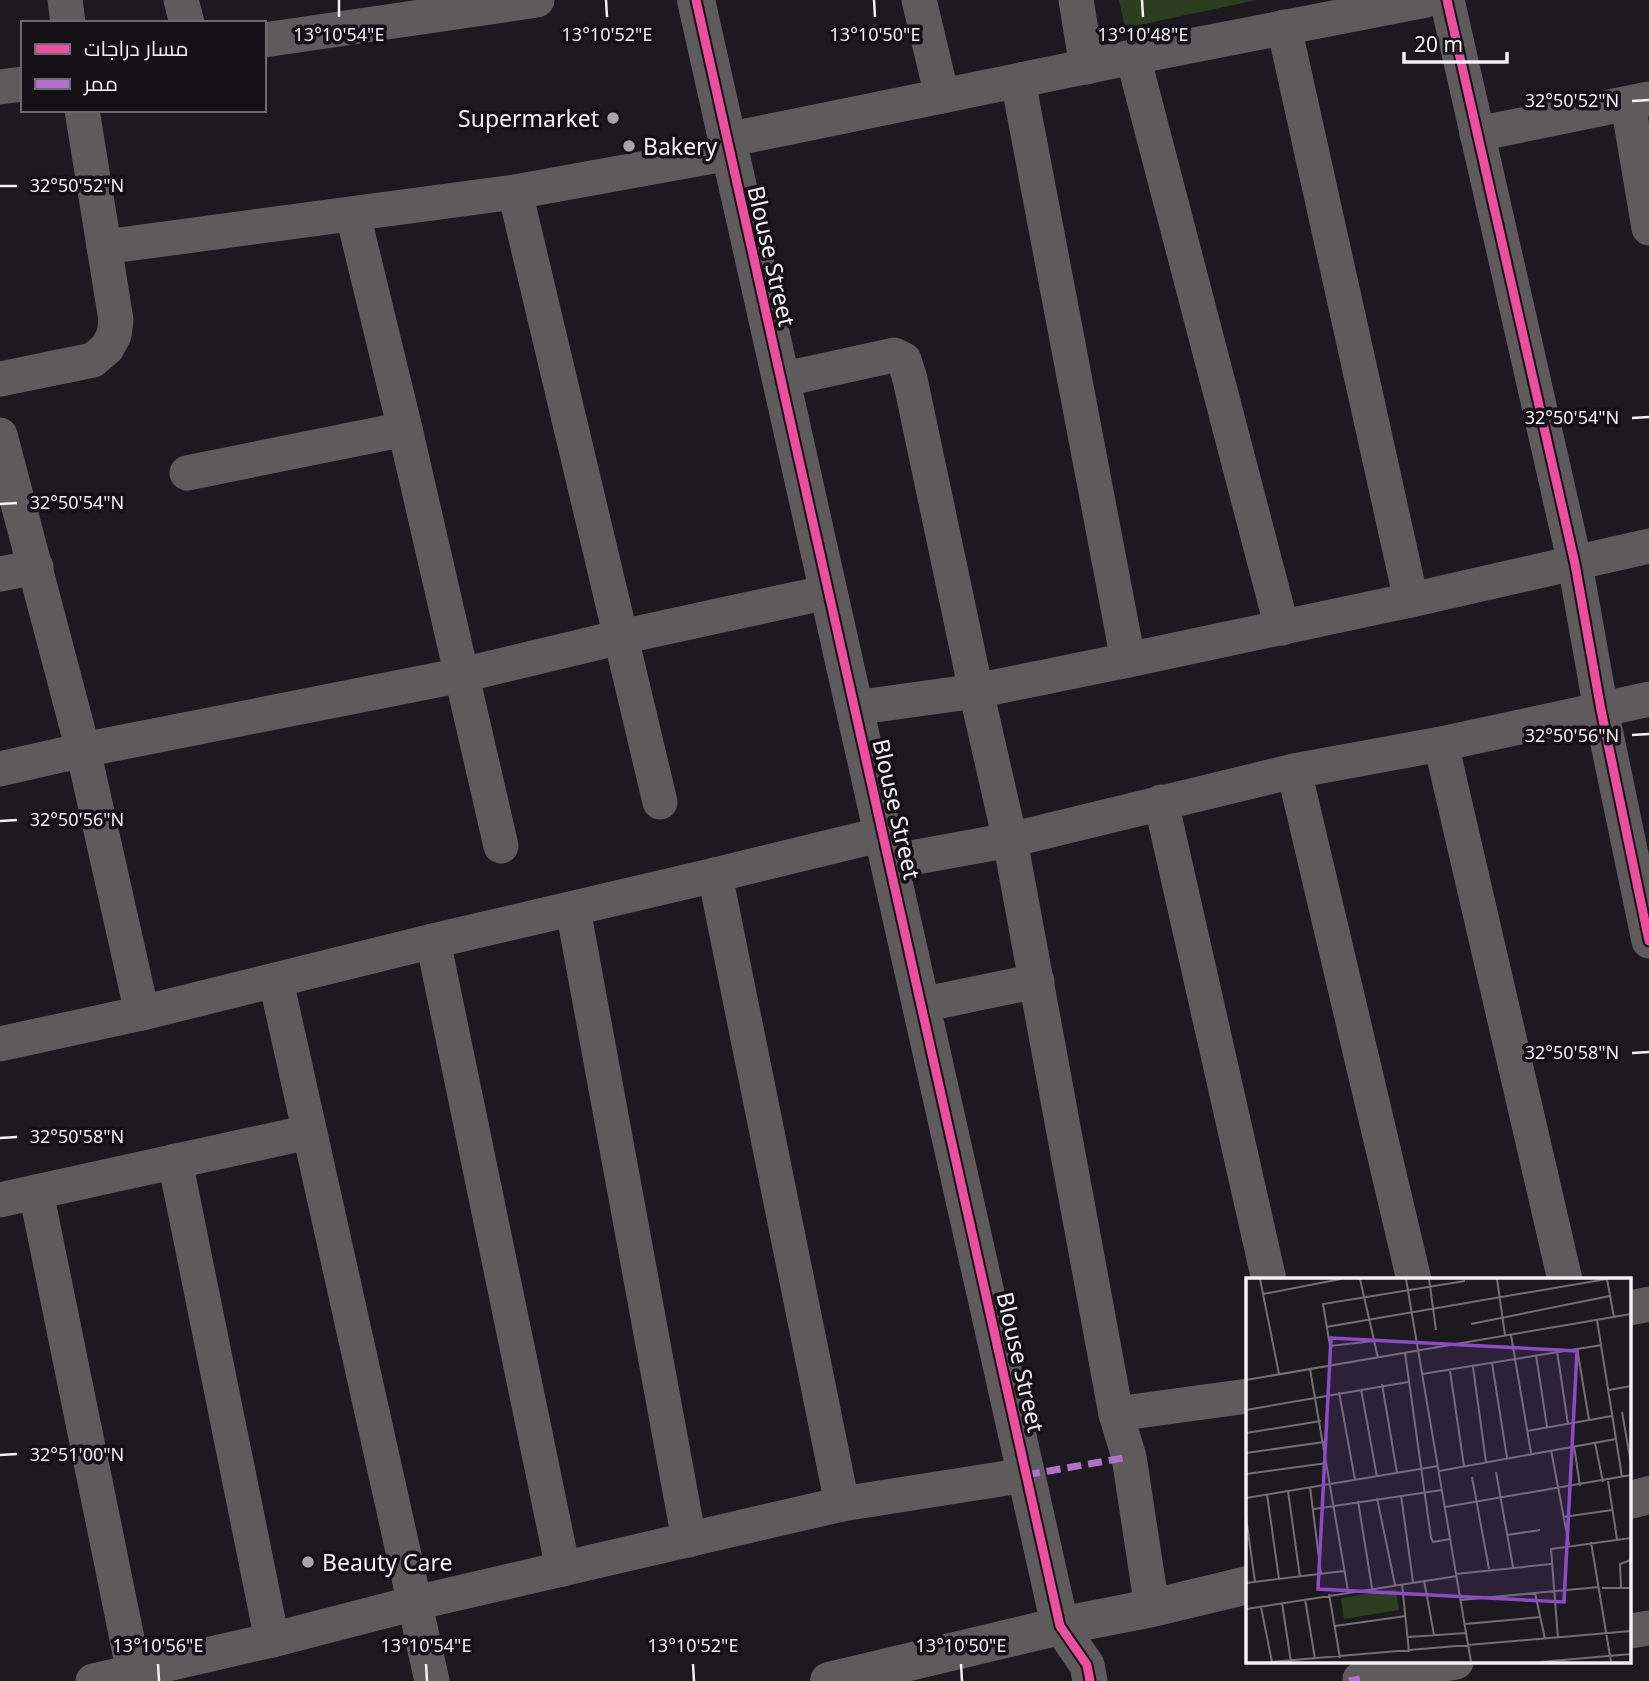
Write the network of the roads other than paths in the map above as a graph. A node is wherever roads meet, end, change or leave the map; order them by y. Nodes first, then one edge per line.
1 (65, 0) edge
2 (181, 0) edge
3 (537, 0) edge
4 (695, 0) edge
5 (919, 0) edge
6 (1076, 0) edge
7 (1426, 0) edge
8 (1447, 0) edge
9 (68, 21) edge
10 (186, 21) edge
11 (1284, 27) junction
12 (266, 40) edge
13 (1133, 57) junction
14 (1087, 67) junction
15 (1018, 81) junction
16 (21, 84) edge
17 (0, 88) edge
18 (942, 96) junction
19 (1639, 101) edge
20 (82, 112) edge
21 (1477, 134) junction
22 (728, 146) junction
23 (515, 192) junction
24 (353, 215) junction
25 (1649, 228) edge
26 (104, 247) junction
27 (0, 379) edge
28 (780, 380) junction
29 (405, 429) junction
30 (0, 435) edge
31 (187, 472) dead end
32 (1649, 546) edge
33 (1575, 564) junction
34 (36, 567) junction
35 (0, 574) edge
36 (828, 592) junction
37 (1411, 600) junction
38 (1282, 628) junction
39 (621, 637) junction
40 (1128, 660) junction
41 (462, 675) junction
42 (976, 691) junction
43 (1649, 699) edge
44 (854, 708) junction
45 (1601, 710) junction
46 (1441, 744) junction
47 (83, 750) junction
48 (0, 769) edge
49 (1294, 771) junction
50 (660, 802) dead end
51 (1161, 802) junction
52 (1010, 840) junction
53 (1639, 843) edge
54 (501, 846) dead end
55 (886, 848) junction
56 (715, 875) junction
57 (573, 909) junction
58 (433, 941) junction
59 (1649, 941) edge
60 (275, 981) junction
61 (1037, 981) junction
62 (921, 1005) junction
63 (142, 1013) junction
64 (0, 1044) edge
65 (309, 1132) junction
66 (175, 1161) junction
67 (36, 1192) junction
68 (0, 1200) edge
69 (1269, 1278) edge
70 (1414, 1278) edge
71 (1565, 1278) edge
72 (1246, 1396) edge
73 (1116, 1414) junction
74 (1026, 1475) junction
75 (842, 1504) junction
76 (689, 1540) junction
77 (563, 1569) junction
78 (1246, 1586) edge
79 (415, 1603) junction
80 (1152, 1608) junction
81 (1060, 1626) junction
82 (272, 1640) junction
83 (1440, 1664) edge
84 (134, 1673) junction
85 (1359, 1674) edge
86 (93, 1681) edge
87 (432, 1681) edge
88 (829, 1681) edge
89 (1090, 1681) edge

1 - 9 street
2 - 10 street
3 - 12 street
4 - 22 street, Blouse Street
5 - 18 street
6 - 14 street
7 - 11 street
8 - 21 street
11 - 13 street
11 - 37 street
13 - 14 street
13 - 38 street
14 - 15 street
15 - 18 street
15 - 40 street
16 - 17 street
18 - 22 street
19 - 21 street
19 - 25 street
20 - 26 street
21 - 33 street
22 - 23 street
22 - 28 street, Blouse Street
23 - 24 street
23 - 39 street
24 - 26 street
24 - 29 street
26 - 27 street
28 - 36 street, Blouse Street
28 - 42 street
29 - 31 street
29 - 41 street
30 - 34 street
32 - 33 street
33 - 37 street
33 - 45 street
34 - 35 street
34 - 47 street
36 - 39 street
36 - 44 street, Blouse Street
37 - 38 street
38 - 40 street
39 - 41 street
39 - 50 street
40 - 42 street
41 - 47 street
41 - 54 street
42 - 44 street
42 - 52 street
43 - 45 street
44 - 55 street, Blouse Street
45 - 46 street
45 - 53 street
46 - 49 street
46 - 71 street
47 - 48 street
47 - 63 street
49 - 51 street
49 - 70 street
51 - 52 street
51 - 69 street
52 - 55 street
52 - 61 street
53 - 59 street
55 - 56 street
55 - 62 street, Blouse Street
56 - 57 street
56 - 75 street
57 - 58 street
57 - 76 street
58 - 60 street
58 - 77 street
60 - 63 street
60 - 65 street
61 - 62 street
61 - 73 street
62 - 74 street, Blouse Street
63 - 64 street
65 - 66 street
65 - 79 street
66 - 67 street
66 - 82 street
67 - 68 street
67 - 84 street
72 - 73 street
73 - 80 street
74 - 75 street
74 - 81 street, Blouse Street
75 - 76 street
76 - 77 street
77 - 79 street
78 - 80 street
79 - 82 street
79 - 87 street
80 - 81 street
81 - 88 street
81 - 89 street
82 - 84 street
83 - 85 street
84 - 86 street

